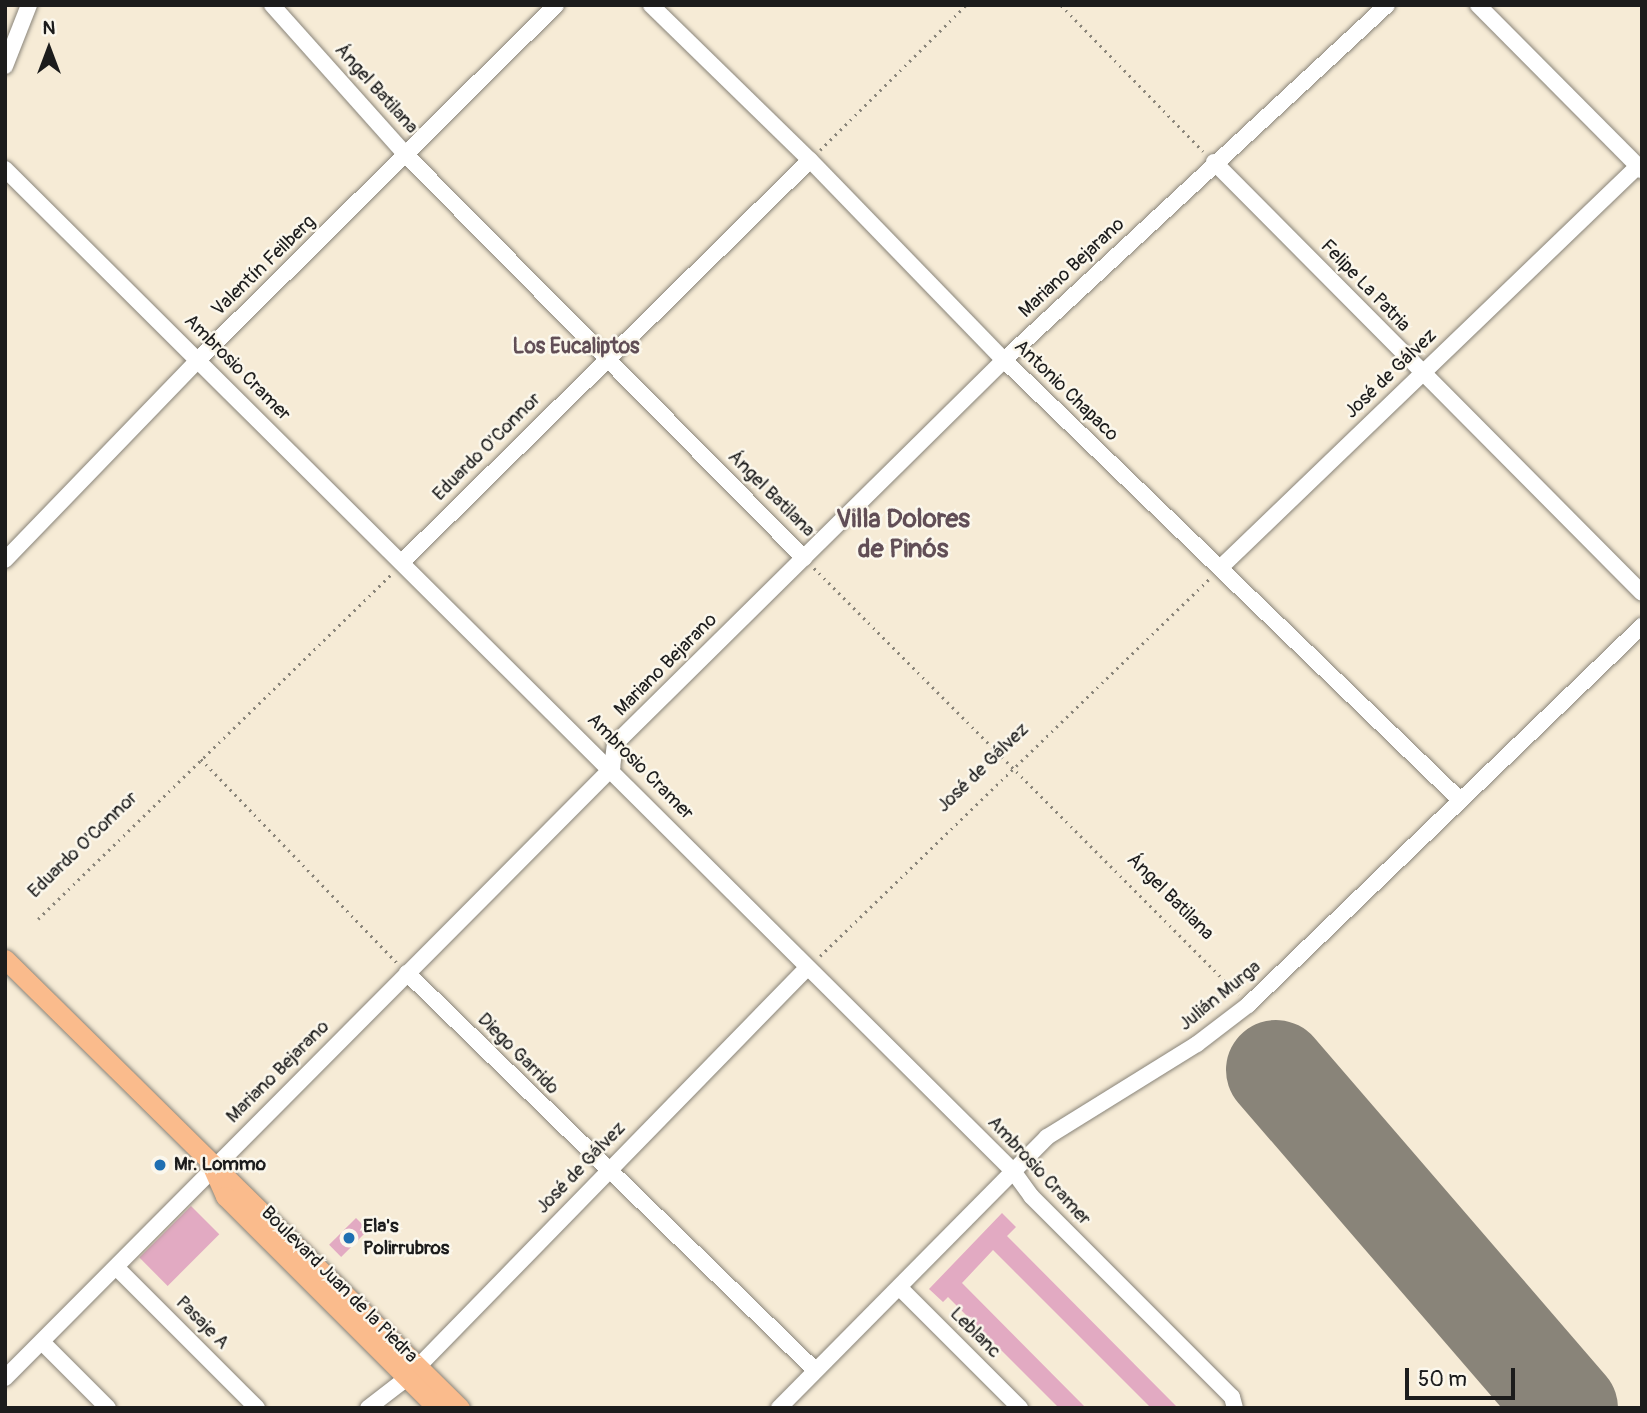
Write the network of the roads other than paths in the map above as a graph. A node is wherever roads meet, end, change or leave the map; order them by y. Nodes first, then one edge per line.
1 (29, 5) edge
2 (272, 5) edge
3 (556, 5) edge
4 (651, 5) edge
5 (1387, 5) edge
6 (1478, 5) edge
7 (5, 66) edge
8 (407, 156) junction
9 (810, 160) junction
10 (1214, 162) junction
11 (1640, 168) edge
12 (5, 169) edge
13 (606, 357) junction
14 (198, 360) junction
15 (1004, 360) junction
16 (1421, 373) junction
17 (804, 558) junction
18 (5, 560) edge
19 (403, 561) junction
20 (1220, 568) junction
21 (1642, 593) edge
22 (1642, 626) edge
23 (612, 768) junction
24 (1459, 799) junction
25 (5, 959) edge
26 (807, 968) junction
27 (407, 973) junction
28 (212, 1168) junction
29 (607, 1171) junction
30 (1013, 1171) junction
31 (117, 1268) junction
32 (900, 1288) junction
33 (42, 1342) junction
34 (815, 1370) junction
35 (413, 1372) junction
36 (5, 1378) edge
37 (1235, 1406) edge
38 (1017, 1407) edge
39 (108, 1408) edge
40 (257, 1408) edge
41 (368, 1408) edge
42 (437, 1408) edge
43 (460, 1408) edge
44 (779, 1408) edge

1 - 7 street
2 - 8 street, Ángel Batilana
3 - 8 street, Valentín Feilberg
4 - 9 street, Antonio Chapaco
5 - 10 street, Mariano Bejarano
6 - 11 street
8 - 13 street, Ángel Batilana
8 - 14 street, Valentín Feilberg
9 - 13 street, Eduardo O'Connor
9 - 15 street, Antonio Chapaco
10 - 15 street, Mariano Bejarano
10 - 16 street, Felipe La Patria
11 - 16 street, José de Gálvez
12 - 14 street, Ambrosio Cramer
13 - 17 street, Ángel Batilana
13 - 19 street, Eduardo O'Connor
14 - 18 street, Valentín Feilberg
14 - 19 street, Ambrosio Cramer
15 - 17 street, Mariano Bejarano
15 - 20 street, Antonio Chapaco
16 - 20 street, José de Gálvez
16 - 21 street, Felipe La Patria
17 - 23 street, Mariano Bejarano
19 - 23 street, Ambrosio Cramer
20 - 24 street, Antonio Chapaco
22 - 24 street, Julián Murga
23 - 26 street, Ambrosio Cramer
23 - 27 street, Mariano Bejarano
24 - 30 street, Julián Murga
25 - 28 main road, Boulevard Juan de la Piedra
26 - 29 street, José de Gálvez
26 - 30 street, Ambrosio Cramer
27 - 28 street, Mariano Bejarano
27 - 29 street, Diego Garrido
28 - 31 street, Mariano Bejarano
28 - 35 main road, Boulevard Juan de la Piedra
29 - 34 street, Diego Garrido
29 - 35 street, José de Gálvez
30 - 32 street, Julián Murga
30 - 37 street, Ambrosio Cramer
31 - 33 street, Mariano Bejarano
31 - 40 street, Pasaje A
32 - 34 street, Julián Murga
32 - 38 street, Leblanc
33 - 36 street, Mariano Bejarano
33 - 39 street
34 - 44 street, Julián Murga
35 - 41 street, José de Gálvez
35 - 42 main road, Boulevard Juan de la Piedra
35 - 43 main road, Boulevard Juan de la Piedra

